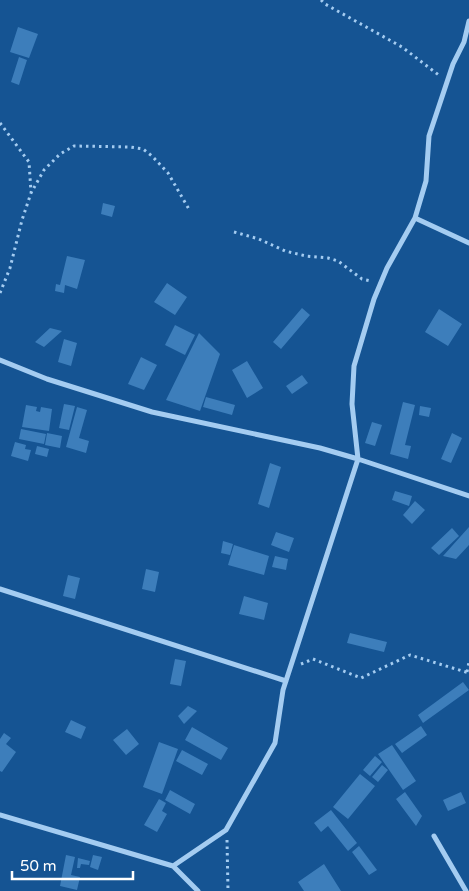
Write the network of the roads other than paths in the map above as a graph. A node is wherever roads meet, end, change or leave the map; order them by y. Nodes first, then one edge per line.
1 (469, 21) edge
2 (415, 218) junction
3 (469, 243) edge
4 (0, 360) edge
5 (358, 459) junction
6 (469, 496) edge
7 (0, 589) edge
8 (286, 681) junction
9 (0, 815) edge
10 (434, 836) dead end
11 (173, 866) junction
12 (198, 891) edge
13 (466, 891) edge

1 - 2 street
2 - 3 street
2 - 5 street
4 - 5 street
5 - 6 street
5 - 8 street
7 - 8 street
8 - 11 street
9 - 11 street
10 - 13 street
11 - 12 street

